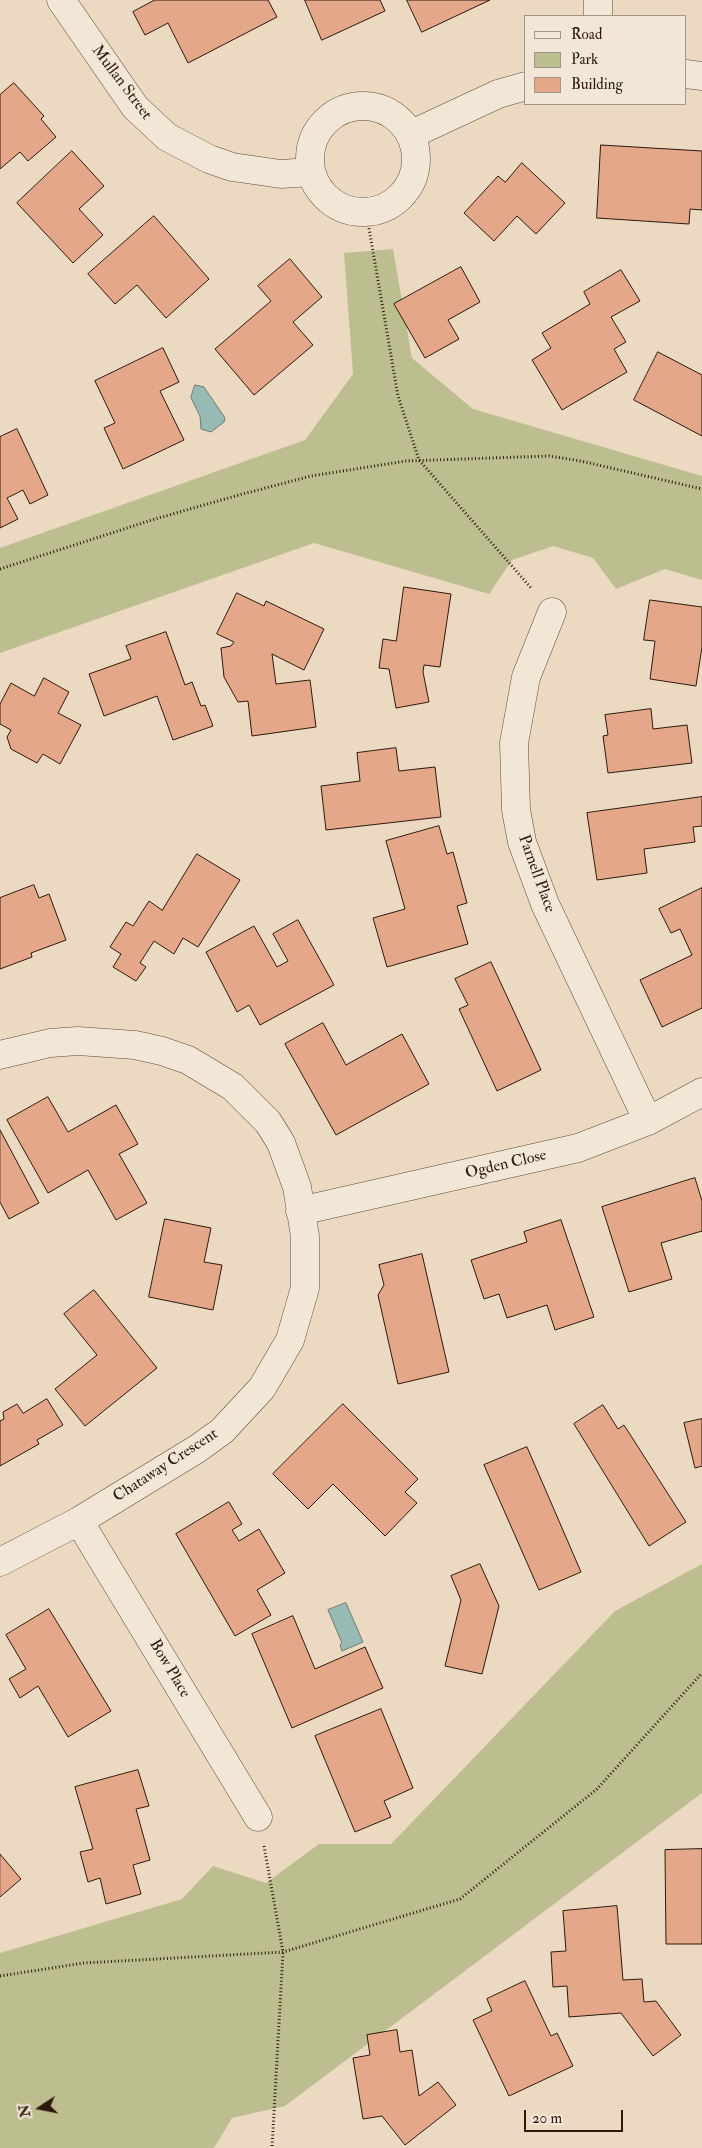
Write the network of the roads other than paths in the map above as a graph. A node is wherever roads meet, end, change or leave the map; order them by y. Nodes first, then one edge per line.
1 (61, 0) edge
2 (598, 0) edge
3 (598, 15) edge
4 (687, 74) edge
5 (702, 76) edge
6 (524, 87) edge
7 (410, 135) junction
8 (311, 172) junction
9 (552, 612) road end
10 (0, 1055) edge
11 (702, 1092) edge
12 (648, 1121) junction
13 (300, 1211) junction
14 (79, 1521) junction
15 (0, 1562) edge
16 (258, 1817) road end

1 - 8 street, Mullan Street
2 - 3 street
4 - 5 street
6 - 7 street
7 - 8 street
7 - 8 street
9 - 12 street, Parnell Place
10 - 13 street, Chataway Crescent
11 - 12 street, Ogden Close
12 - 13 street, Ogden Close
13 - 14 street, Chataway Crescent
14 - 15 street, Chataway Crescent
14 - 16 street, Bow Place

